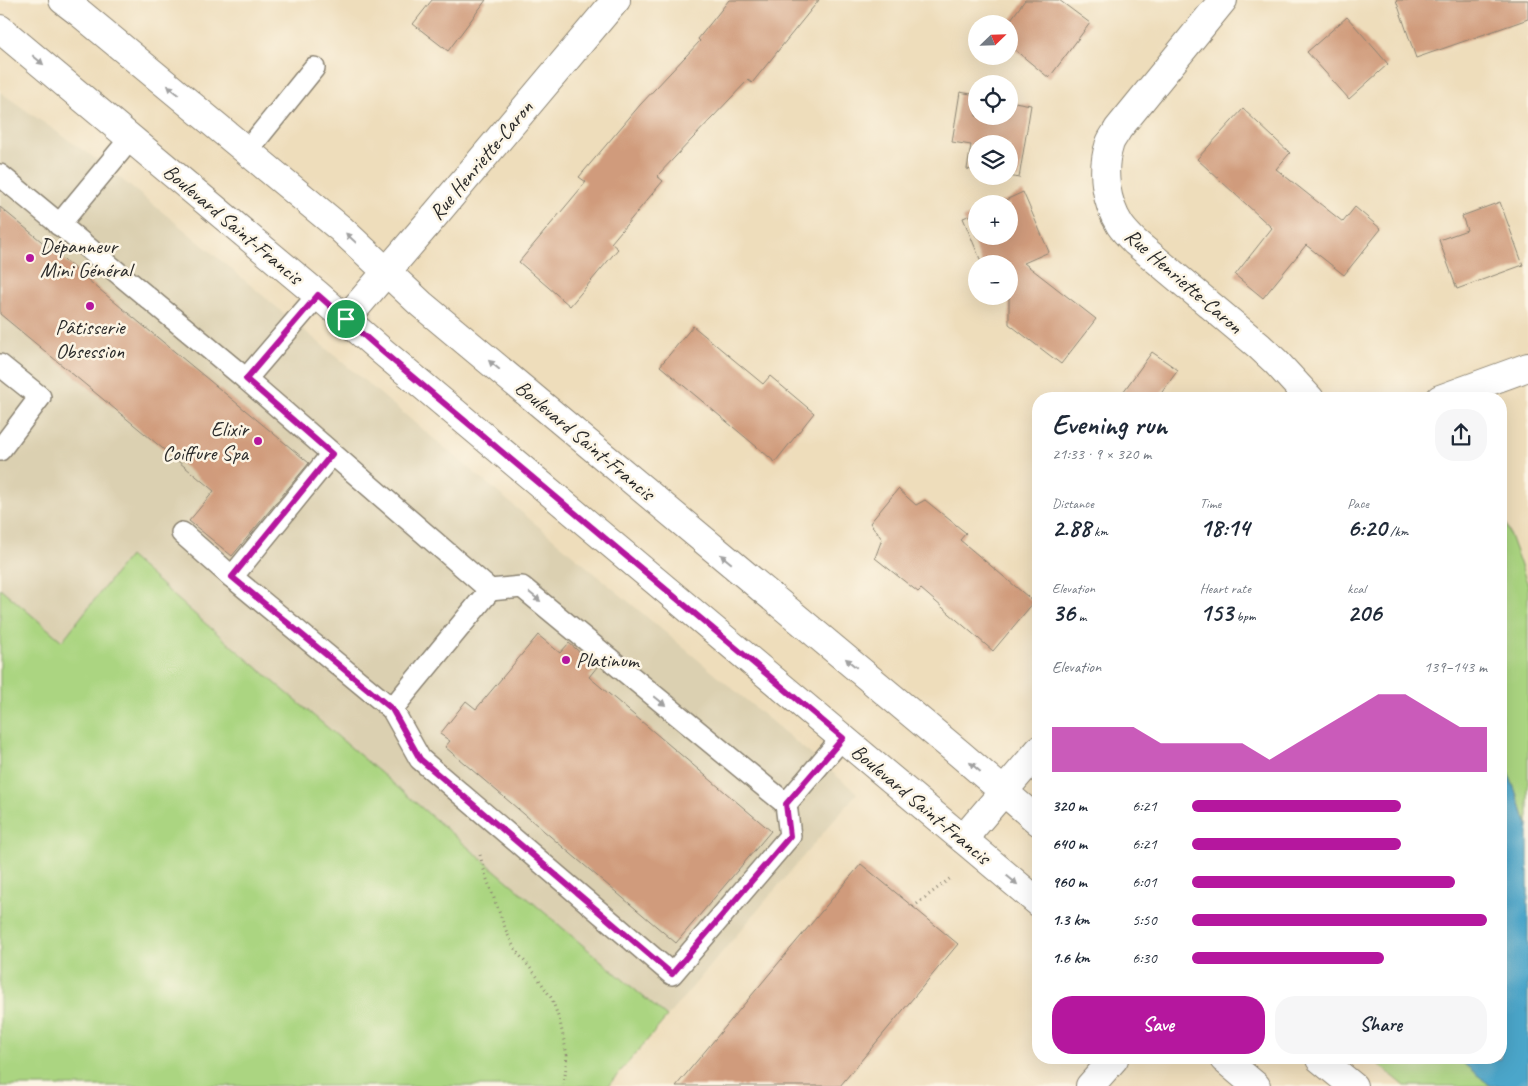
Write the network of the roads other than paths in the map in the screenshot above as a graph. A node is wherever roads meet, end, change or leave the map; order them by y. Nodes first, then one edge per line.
1 (63, 0) edge
2 (616, 0) edge
3 (1223, 0) edge
4 (0, 29) edge
5 (314, 68) dead end
6 (130, 139) junction
7 (247, 151) junction
8 (0, 175) edge
9 (59, 225) junction
10 (387, 271) junction
11 (318, 295) junction
12 (346, 319) junction
13 (0, 365) edge
14 (1528, 367) edge
15 (246, 379) junction
16 (1304, 392) edge
17 (1459, 392) edge
18 (7, 425) edge
19 (0, 450) edge
20 (332, 454) junction
21 (182, 532) dead end
22 (232, 577) junction
23 (490, 590) junction
24 (392, 709) junction
25 (843, 738) junction
26 (1032, 758) edge
27 (1003, 791) junction
28 (786, 804) junction
29 (1032, 816) edge
30 (963, 839) junction
31 (1032, 897) edge
32 (1110, 1064) edge
33 (1230, 1064) edge
34 (1326, 1064) edge
35 (1090, 1086) edge
36 (1256, 1086) edge
37 (1353, 1086) edge

7 -> 1 street, Boulevard Saint-Francis
2 - 10 street, Rue Henriette-Caron
3 - 16 street, Rue Henriette-Caron
4 -> 6 street, Boulevard Saint-Francis
5 - 7 lane
6 - 9 lane
6 - 11 street, Boulevard Saint-Francis
10 -> 7 street, Boulevard Saint-Francis
8 - 9 lane
9 - 15 lane
10 - 12 street, Rue Henriette-Caron
27 -> 10 street, Boulevard Saint-Francis
11 - 12 street, Boulevard Saint-Francis
11 - 15 lane
12 - 25 street, Boulevard Saint-Francis
13 - 18 lane
14 - 17 street
15 - 20 lane
18 - 19 lane
20 - 22 lane
20 - 23 lane
21 - 22 lane
22 - 24 lane
23 - 24 lane
23 -> 28 lane
24 - 28 lane
25 - 28 lane
25 - 30 street, Boulevard Saint-Francis
26 - 27 street
27 - 29 street, Boulevard Saint-Francis
27 - 30 street
30 -> 31 street, Boulevard Saint-Francis
32 - 35 street
33 - 36 street
34 - 37 street

